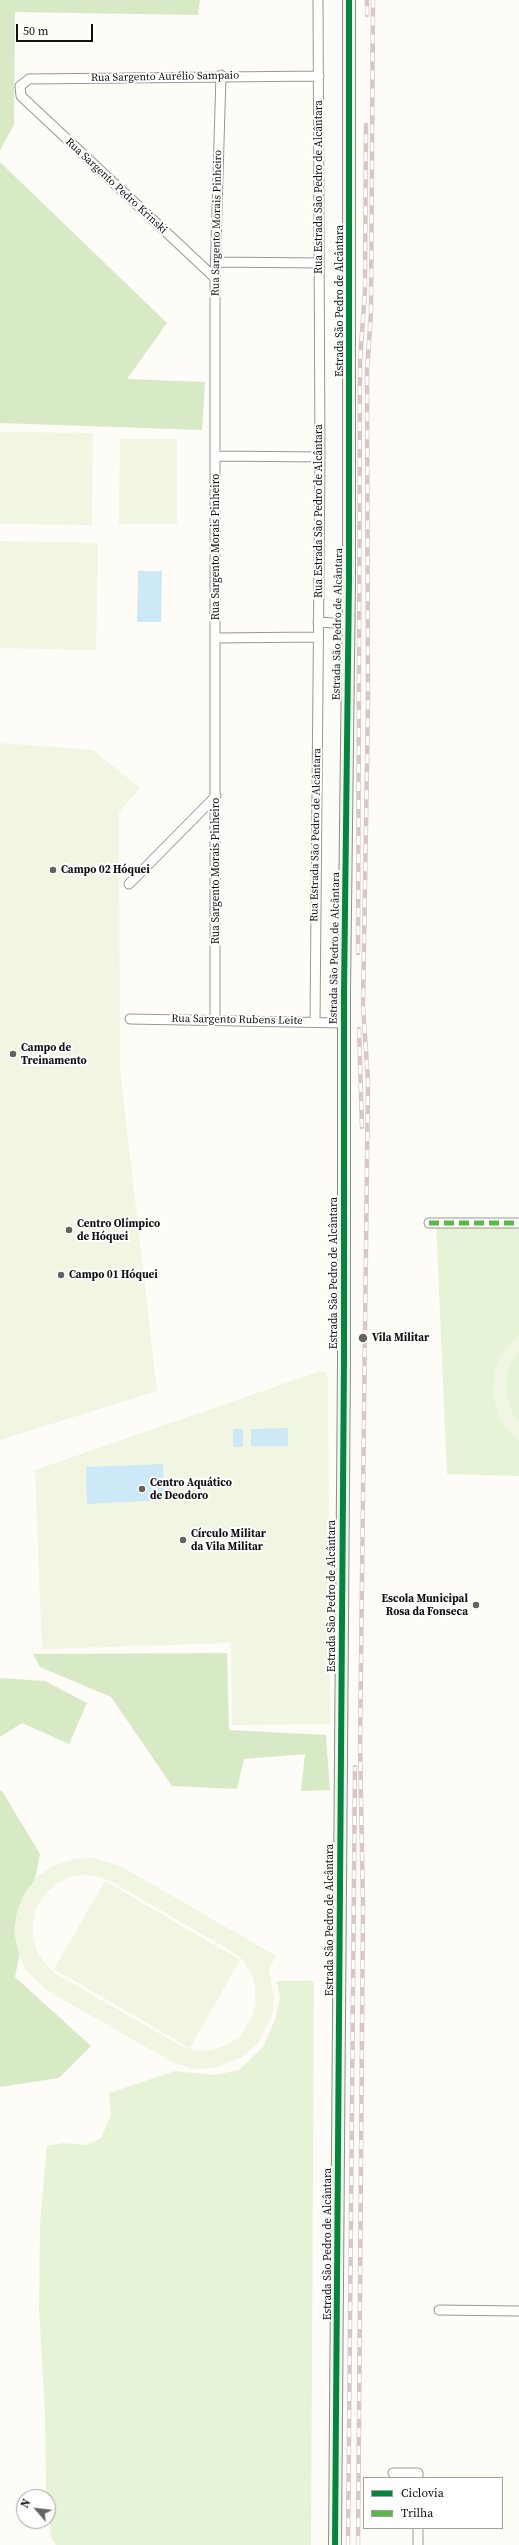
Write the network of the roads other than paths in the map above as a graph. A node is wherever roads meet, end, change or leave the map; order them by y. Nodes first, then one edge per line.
1 (318, 0) edge
2 (348, 0) edge
3 (221, 75) junction
4 (318, 76) junction
5 (19, 92) joint
6 (216, 262) junction
7 (319, 263) junction
8 (215, 278) junction
9 (216, 456) junction
10 (320, 457) junction
11 (318, 622) junction
12 (348, 624) junction
13 (318, 637) junction
14 (216, 638) junction
15 (216, 796) junction
16 (129, 884) dead end
17 (130, 1019) dead end
18 (215, 1019) junction
19 (314, 1022) junction
20 (344, 1023) junction
21 (519, 1222) edge
22 (428, 1223) dead end
23 (439, 2310) dead end
24 (519, 2311) edge
25 (394, 2473) dead end
26 (418, 2477) edge
27 (418, 2529) edge
28 (335, 2545) edge
29 (418, 2545) edge

1 - 4 street, Rua Estrada São Pedro de Alcântara
2 - 12 street, Estrada São Pedro de Alcântara
3 - 4 street, Rua Sargento Aurélio Sampaio
3 - 5 street, Rua Sargento Aurélio Sampaio
3 - 6 street, Rua Sargento Morais Pinheiro
4 - 7 street, Rua Estrada São Pedro de Alcântara
5 - 8 street, Rua Sargento Pedro Krinski
6 - 7 street
6 - 8 street, Rua Sargento Morais Pinheiro
7 - 10 street, Rua Estrada São Pedro de Alcântara
8 - 9 street, Rua Sargento Morais Pinheiro
9 - 10 street
9 - 14 street, Rua Sargento Morais Pinheiro
10 - 11 street, Rua Estrada São Pedro de Alcântara
11 - 12 street
11 - 13 street, Rua Estrada São Pedro de Alcântara
12 - 20 street, Estrada São Pedro de Alcântara
13 - 14 street
13 - 19 street, Rua Estrada São Pedro de Alcântara
14 - 15 street, Rua Sargento Morais Pinheiro
15 - 16 street
15 - 18 street, Rua Sargento Morais Pinheiro
17 - 18 street, Rua Sargento Rubens Leite
18 - 19 street, Rua Sargento Rubens Leite
19 - 20 street, Rua Sargento Rubens Leite
20 - 28 street, Estrada São Pedro de Alcântara
21 - 22 street
23 - 24 street
25 - 26 street
27 - 29 street

